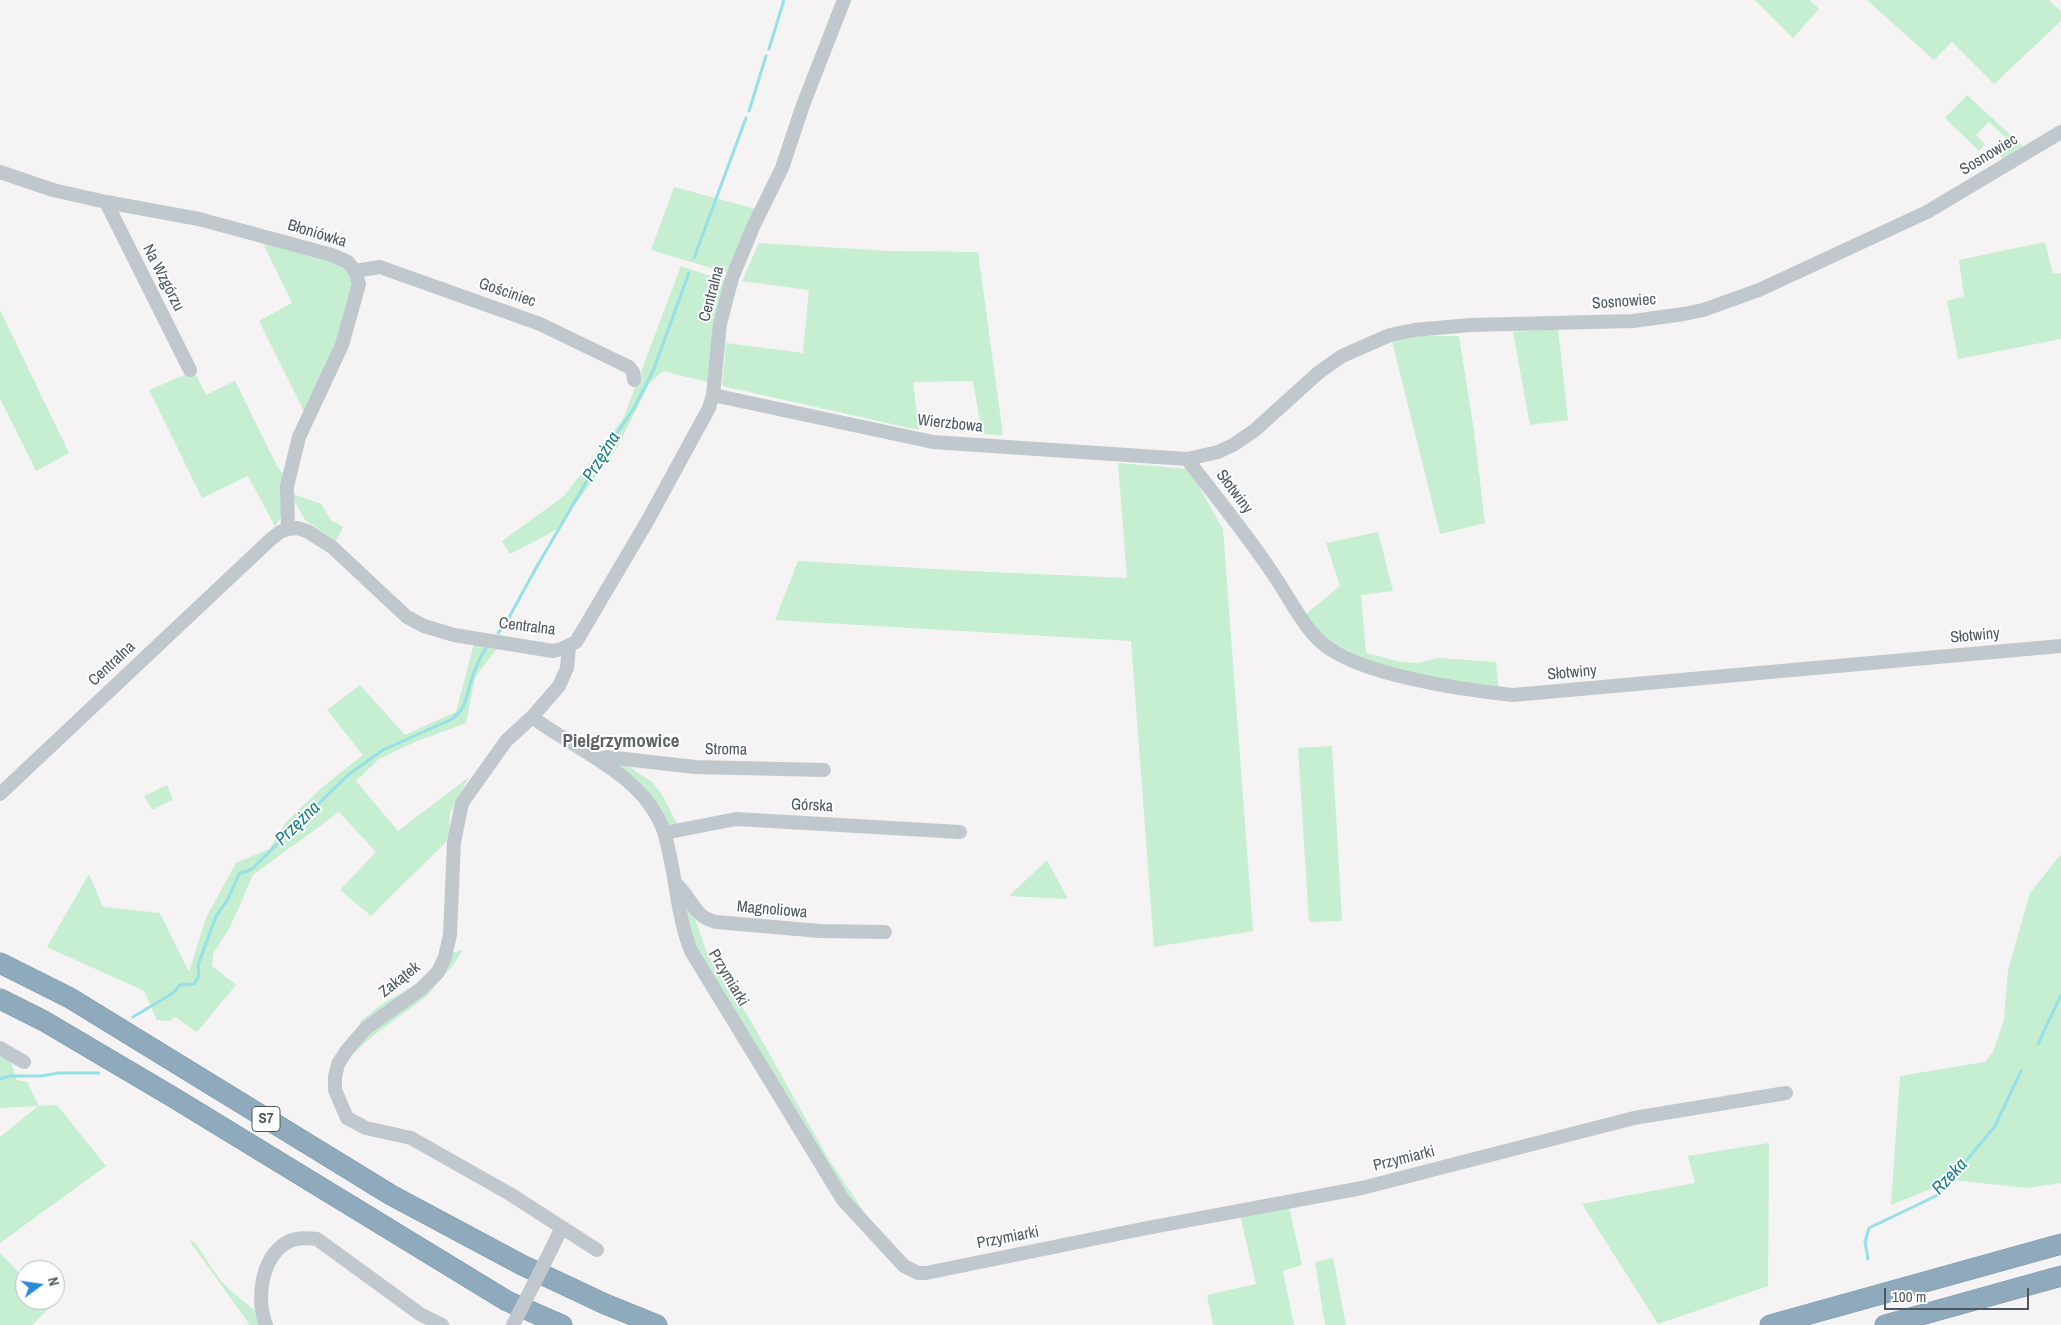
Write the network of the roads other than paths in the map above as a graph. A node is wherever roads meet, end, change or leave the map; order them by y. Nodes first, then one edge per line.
1 (844, 0) edge
2 (2061, 132) edge
3 (0, 172) edge
4 (106, 202) junction
5 (355, 271) junction
6 (190, 370) dead end
7 (634, 380) dead end
8 (713, 395) junction
9 (1187, 458) junction
10 (288, 529) junction
11 (569, 646) junction
12 (2061, 646) edge
13 (532, 717) junction
14 (597, 759) junction
15 (824, 770) dead end
16 (0, 793) edge
17 (960, 832) dead end
18 (664, 833) junction
19 (675, 883) junction
20 (885, 932) dead end
21 (0, 963) edge
22 (0, 999) edge
23 (0, 1048) edge
24 (24, 1062) dead end
25 (1786, 1093) dead end
26 (562, 1227) junction
27 (2061, 1244) edge
28 (597, 1250) dead end
29 (2061, 1276) edge
30 (266, 1325) edge
31 (442, 1325) edge
32 (513, 1325) edge
33 (562, 1325) edge
34 (657, 1325) edge
35 (1770, 1325) edge
36 (1884, 1325) edge

1 - 8 street, Centralna
2 - 9 street, Sosnowiec
3 - 4 street, Błoniówka
4 - 5 street, Błoniówka
4 - 6 street, Na Wzgórzu
5 - 7 street, Gościniec
5 - 10 street, Błoniówka
8 - 9 street, Wierzbowa
8 - 11 street, Centralna
9 - 12 street, Słotwiny
10 - 11 street, Centralna
10 - 16 street, Centralna
11 - 13 street, Zakątek
13 - 14 street, Przymiarki
13 - 26 street, Zakątek
14 - 15 street, Stroma
14 - 18 street, Przymiarki
17 - 18 street, Górska
18 - 19 street, Przymiarki
19 - 20 street, Magnoliowa
19 - 25 street, Przymiarki
21 - 34 highway, S7
22 - 33 highway, S7
23 - 24 street
26 - 28 street, Zakątek
26 - 32 street, bridge
27 - 35 highway
29 - 36 highway
30 - 31 street

